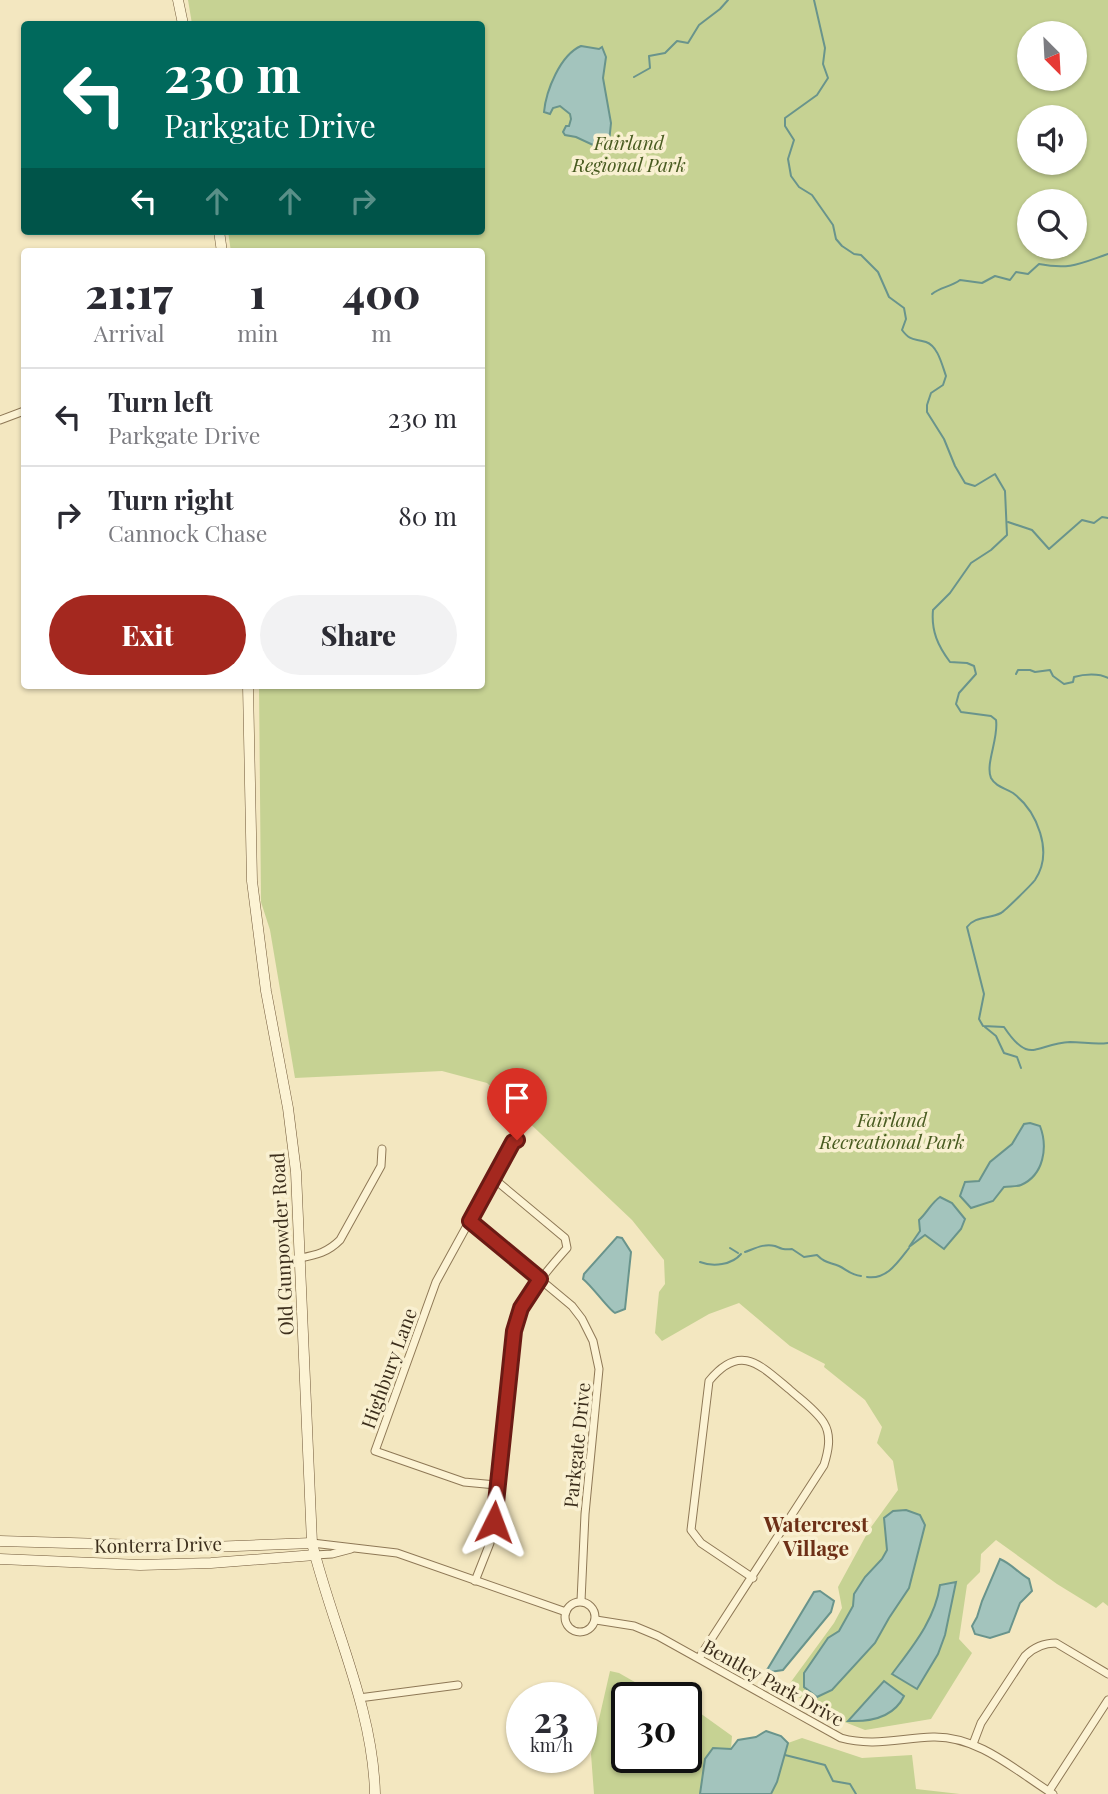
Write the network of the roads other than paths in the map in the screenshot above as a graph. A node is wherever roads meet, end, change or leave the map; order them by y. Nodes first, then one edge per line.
1 (178, 0) edge
2 (182, 21) edge
3 (21, 412) edge
4 (0, 420) edge
5 (248, 689) edge
6 (517, 1140) dead end
7 (383, 1149) dead end
8 (493, 1178) junction
9 (470, 1221) junction
10 (300, 1258) junction
11 (540, 1279) junction
12 (496, 1485) junction
13 (0, 1541) edge
14 (312, 1542) junction
15 (355, 1548) junction
16 (315, 1555) junction
17 (0, 1559) edge
18 (753, 1578) junction
19 (475, 1581) junction
20 (581, 1601) junction
21 (566, 1612) junction
22 (596, 1620) junction
23 (699, 1658) junction
24 (1108, 1674) edge
25 (458, 1685) dead end
26 (359, 1698) junction
27 (1108, 1700) edge
28 (973, 1744) junction
29 (1051, 1793) edge
30 (374, 1794) edge

1 - 2 main road
3 - 4 street
5 - 10 main road, Old Gunpowder Road
6 - 8 street
7 - 10 street
8 - 9 street
8 - 11 street
9 - 11 street, Parkgate Drive
9 - 12 street, Highbury Lane
10 - 14 main road, Old Gunpowder Road
11 - 12 street
11 - 20 street, Parkgate Drive
12 - 19 street
13 - 14 main road, Konterra Drive
14 - 15 street
14 - 16 main road, Old Gunpowder Road
15 - 16 street
15 - 19 street
16 - 17 main road, Konterra Drive
16 - 26 main road, Old Gunpowder Road
18 - 18 street
18 - 23 street
19 - 21 street
20 - 21 street
20 - 22 street
21 - 22 street
22 - 23 street, Bentley Park Drive
23 - 28 street, Bentley Park Drive
24 - 28 street
25 - 26 street
26 - 30 main road, Old Gunpowder Road
27 - 29 street
28 - 29 street, Bentley Park Drive

